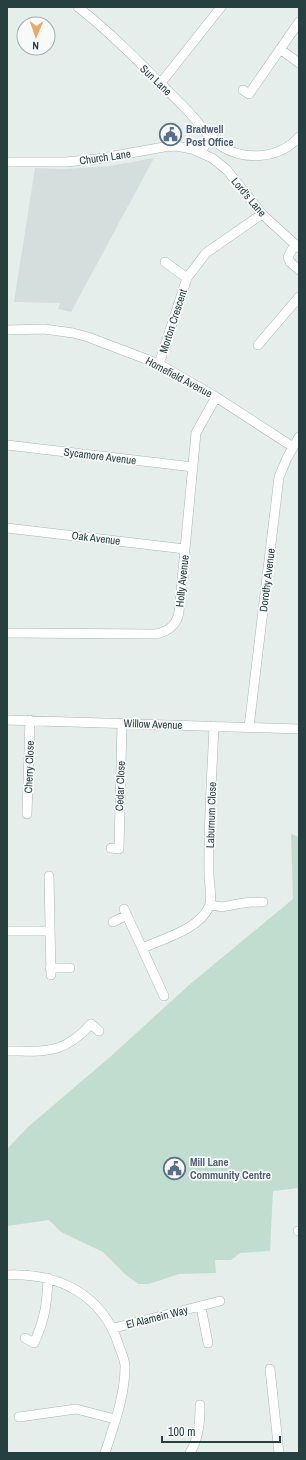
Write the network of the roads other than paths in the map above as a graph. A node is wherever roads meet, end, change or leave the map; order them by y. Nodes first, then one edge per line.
1 (78, 7) edge
2 (221, 7) edge
3 (299, 22) edge
4 (280, 49) junction
5 (299, 63) edge
6 (160, 84) junction
7 (249, 94) dead end
8 (299, 137) edge
9 (213, 138) junction
10 (201, 152) junction
11 (7, 162) edge
12 (262, 214) junction
13 (297, 246) edge
14 (165, 262) dead end
15 (299, 270) edge
16 (187, 278) junction
17 (299, 297) edge
18 (7, 330) edge
19 (258, 345) dead end
20 (158, 364) junction
21 (216, 397) junction
22 (299, 437) edge
23 (7, 445) edge
24 (292, 447) junction
25 (193, 467) junction
26 (7, 528) edge
27 (186, 549) junction
28 (7, 633) edge
29 (7, 720) edge
30 (30, 720) junction
31 (122, 723) junction
32 (214, 726) junction
33 (249, 727) junction
34 (299, 729) edge
35 (27, 814) dead end
36 (119, 849) dead end
37 (48, 878) dead end
38 (263, 902) dead end
39 (210, 904) junction
40 (113, 922) dead end
41 (7, 931) edge
42 (48, 931) junction
43 (143, 948) junction
44 (70, 968) dead end
45 (164, 996) dead end
46 (99, 1031) dead end
47 (7, 1051) edge
48 (7, 1275) edge
49 (48, 1278) junction
50 (220, 1301) dead end
51 (201, 1306) junction
52 (114, 1328) junction
53 (208, 1343) dead end
54 (42, 1348) dead end
55 (270, 1369) dead end
56 (200, 1405) dead end
57 (19, 1417) dead end
58 (115, 1419) junction
59 (106, 1453) edge
60 (190, 1453) edge
61 (279, 1453) edge

1 - 6 street, Sun Lane
2 - 6 street
3 - 4 street
4 - 5 street
4 - 7 street
6 - 9 street, Sun Lane
8 - 9 street, Sun Lane
9 - 10 street
10 - 11 street, Church Lane
10 - 12 street, Lord's Lane
12 - 13 street, Lord's Lane
12 - 16 street, Morton Crescent
13 - 15 street, Lord's Lane
14 - 16 street, Morton Crescent
16 - 20 street, Morton Crescent
17 - 19 street
18 - 20 street, Homefield Avenue
20 - 21 street, Homefield Avenue
21 - 24 street, Homefield Avenue
21 - 25 street, Holly Avenue
22 - 24 street, Dorothy Avenue
23 - 25 street, Sycamore Avenue
24 - 33 street, Dorothy Avenue
25 - 27 street, Holly Avenue
26 - 27 street, Oak Avenue
27 - 28 street, Holly Avenue
29 - 30 street, Willow Avenue
30 - 31 street, Willow Avenue
30 - 35 street, Cherry Close
31 - 32 street, Willow Avenue
31 - 36 street, Cedar Close
32 - 33 street, Willow Avenue
32 - 39 street, Laburnum Close
33 - 34 street, Willow Avenue
37 - 42 street
38 - 39 street
39 - 43 street
40 - 43 street
41 - 42 street
42 - 44 street
43 - 45 street
46 - 47 street
48 - 49 street, El Alamein Way
49 - 52 street, El Alamein Way
49 - 54 street
50 - 51 street, El Alamein Way
51 - 52 street, El Alamein Way
51 - 53 street, El Alamein Way
52 - 58 street, El Alamein Way
55 - 61 street
56 - 60 street
57 - 58 street
58 - 59 street, El Alamein Way

